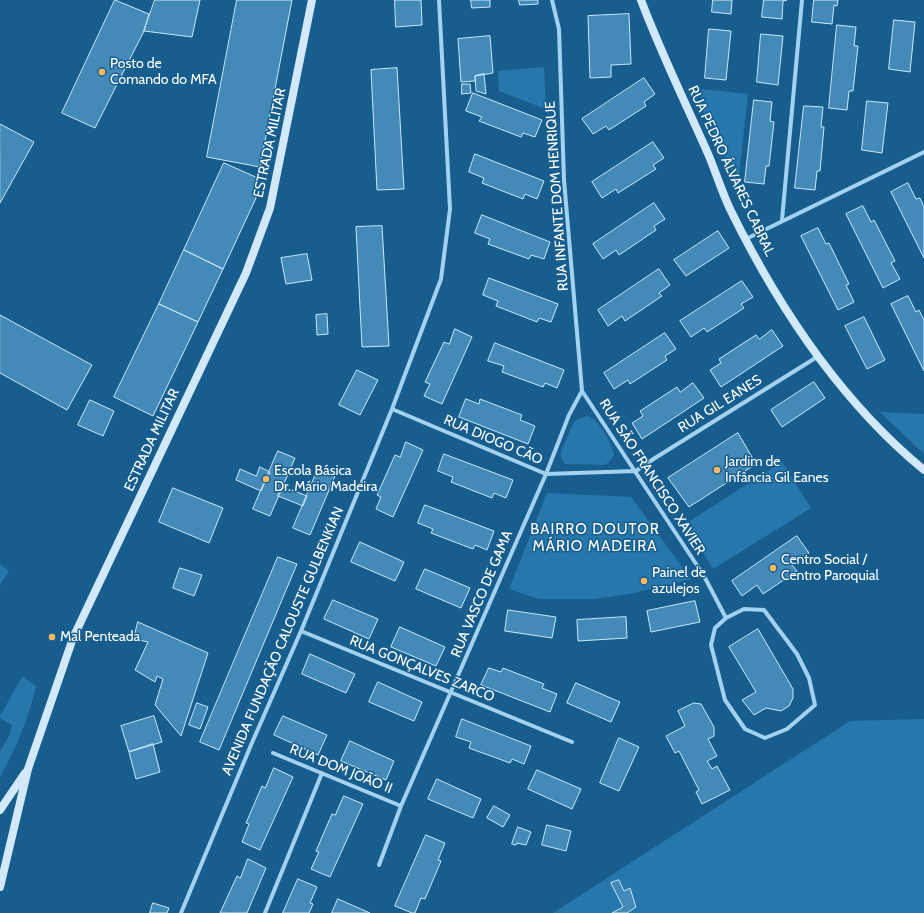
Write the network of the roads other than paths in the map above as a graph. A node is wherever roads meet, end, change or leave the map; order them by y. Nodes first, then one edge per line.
1 (312, 0) edge
2 (439, 0) edge
3 (552, 0) edge
4 (641, 0) edge
5 (802, 0) edge
6 (924, 152) edge
7 (782, 220) junction
8 (746, 239) junction
9 (817, 357) junction
10 (582, 391) junction
11 (392, 409) junction
12 (924, 470) edge
13 (636, 471) junction
14 (546, 474) junction
15 (726, 618) junction
16 (301, 631) junction
17 (451, 694) junction
18 (572, 742) dead end
19 (273, 753) dead end
20 (28, 769) junction
21 (322, 774) junction
22 (401, 806) junction
23 (0, 810) edge
24 (379, 865) dead end
25 (0, 886) edge
26 (181, 913) edge
27 (265, 913) edge

1 - 20 street, ESTRADA MILITAR
2 - 11 street, AVENIDA FUNDAÇÃO CALOUSTE GULBENKIAN
3 - 10 street, RUA INFANTE DOM HENRIQUE
4 - 8 street, RUA PEDRO ÁLVARES CABRAL
5 - 7 street
6 - 7 street
7 - 8 street
8 - 9 street, RUA PEDRO ÁLVARES CABRAL
9 - 12 street, RUA PEDRO ÁLVARES CABRAL
9 - 13 street, RUA GIL EANES
10 - 13 street, RUA SÃO FRANCISCO XAVIER
10 - 14 street, RUA VASCO DE GAMA
11 - 14 street, RUA DIOGO CÃO
11 - 16 street, AVENIDA FUNDAÇÃO CALOUSTE GULBENKIAN
13 - 14 street, RUA DIOGO CÃO
13 - 15 street, RUA SÃO FRANCISCO XAVIER
14 - 17 street, RUA VASCO DE GAMA
15 - 15 street
16 - 17 street, RUA GONÇALVES ZARCO
16 - 26 street, AVENIDA FUNDAÇÃO CALOUSTE GULBENKIAN
17 - 18 street, RUA GONÇALVES ZARCO
17 - 22 street, RUA VASCO DE GAMA
19 - 21 street, RUA DOM JOÃO II
20 - 23 street
20 - 25 street, ESTRADA MILITAR
21 - 22 street, RUA DOM JOÃO II
21 - 27 street
22 - 24 street, RUA VASCO DE GAMA

